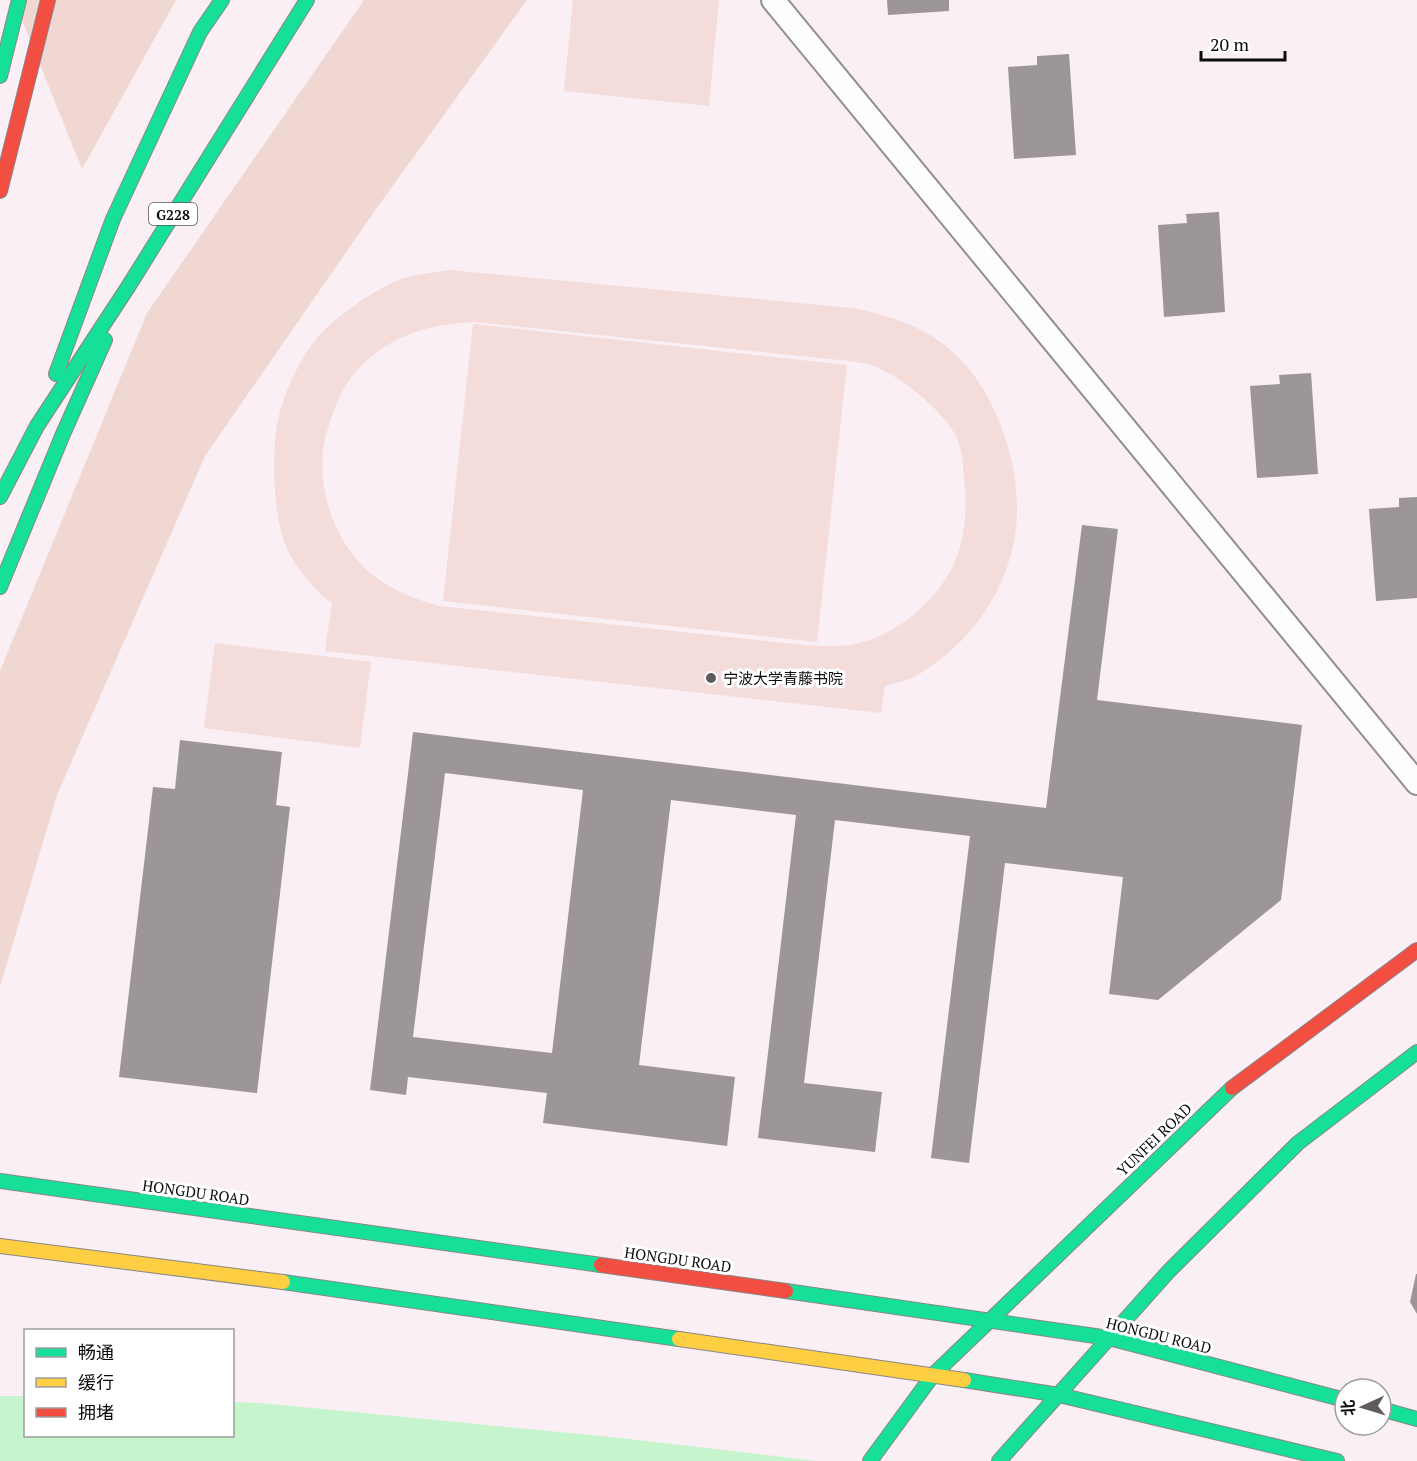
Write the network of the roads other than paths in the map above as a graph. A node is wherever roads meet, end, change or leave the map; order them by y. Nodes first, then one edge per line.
1 (48, 0) edge
2 (222, 0) edge
3 (307, 0) edge
4 (773, 0) edge
5 (18, 4) edge
6 (0, 76) edge
7 (139, 165) junction
8 (0, 191) edge
9 (134, 209) dead end
10 (130, 254) dead end
11 (128, 287) junction
12 (37, 426) junction
13 (0, 497) edge
14 (0, 587) edge
15 (1417, 783) edge
16 (1417, 950) edge
17 (1417, 1052) edge
18 (0, 1181) edge
19 (0, 1246) edge
20 (990, 1320) junction
21 (1109, 1338) junction
22 (933, 1375) junction
23 (1059, 1395) junction
24 (1333, 1397) edge
25 (1393, 1412) edge
26 (1417, 1419) edge
27 (870, 1461) edge
28 (999, 1461) edge
29 (1337, 1461) edge

1 - 8 main road
2 - 7 main road
3 - 11 main road, G228
4 - 15 street
5 - 6 main road
7 - 9 main road
7 - 12 main road
10 - 11 main road
11 - 12 main road, G228
11 - 14 main road
12 - 13 main road, G228
16 - 20 main road, YUNFEI ROAD
17 - 21 main road
18 - 20 main road, HONGDU ROAD
19 - 22 main road
20 - 21 main road, HONGDU ROAD
20 - 22 main road, YUNFEI ROAD
21 - 23 main road
21 - 24 main road, HONGDU ROAD
22 - 23 main road
22 - 27 main road, YUNFEI ROAD
23 - 28 main road
23 - 29 main road
25 - 26 main road

